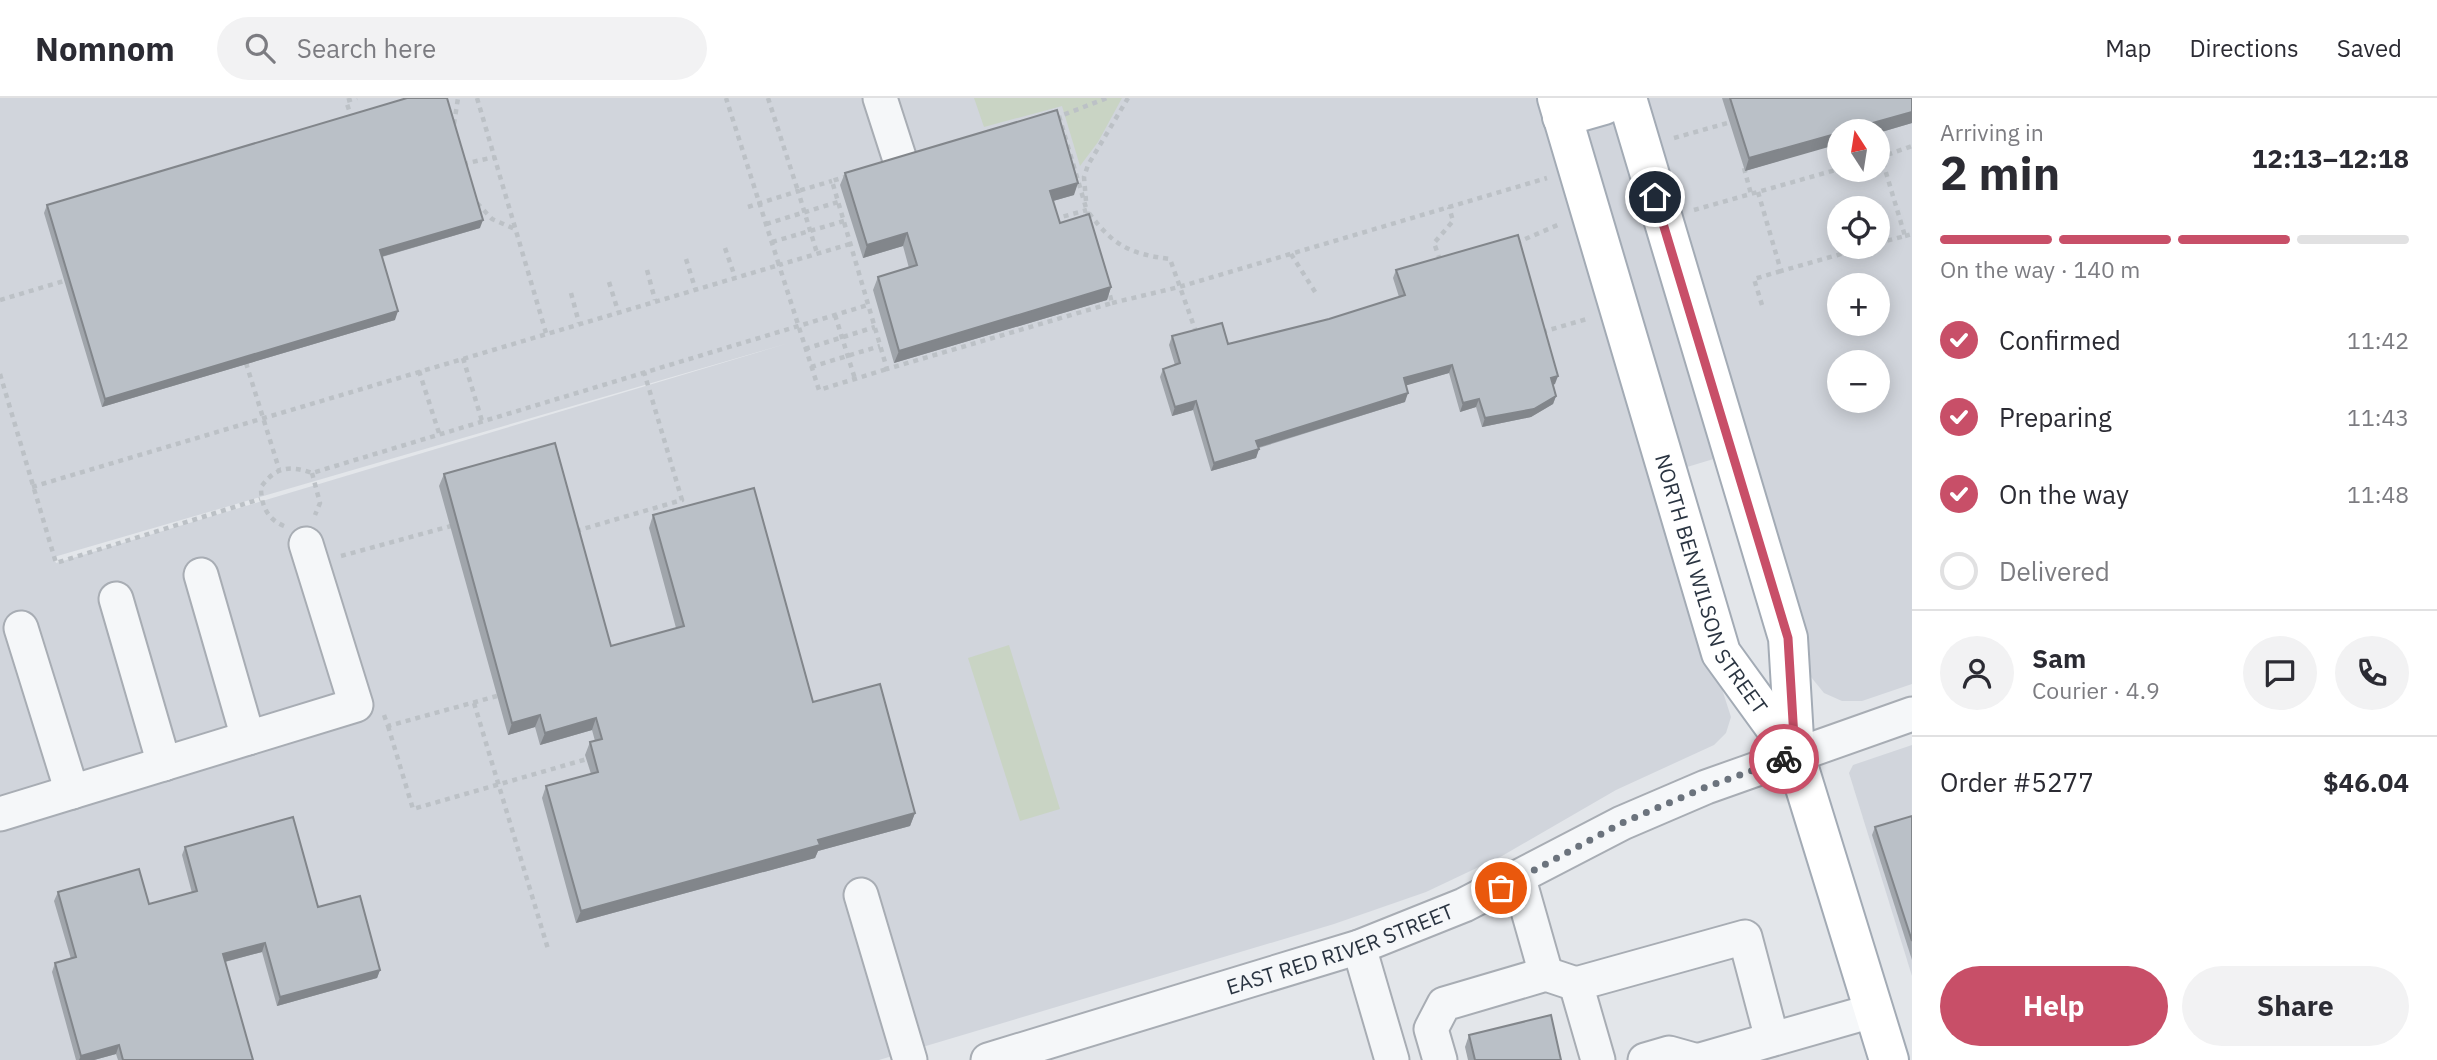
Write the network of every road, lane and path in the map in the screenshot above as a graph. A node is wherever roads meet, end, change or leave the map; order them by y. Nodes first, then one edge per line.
1 (357, 98) edge
2 (458, 98) edge
3 (477, 98) edge
4 (726, 98) edge
5 (768, 98) edge
6 (880, 98) edge
7 (1107, 98) edge
8 (1128, 98) edge
9 (1609, 98) edge
10 (1627, 98) edge
11 (1559, 108) edge
12 (1727, 110) dead end
13 (1059, 116) junction
14 (1046, 120) edge
15 (353, 121) edge
16 (1731, 122) junction
17 (454, 128) edge
18 (1734, 134) edge
19 (1667, 140) dead end
20 (1912, 146) edge
21 (459, 152) edge
22 (1890, 154) edge
23 (495, 157) junction
24 (1741, 159) edge
25 (900, 160) joint
26 (463, 164) junction
27 (1553, 169) dead end
28 (1827, 172) edge
29 (466, 175) edge
30 (832, 181) junction
31 (1888, 182) edge
32 (798, 191) junction
33 (1758, 192) junction
34 (472, 193) edge
35 (1751, 194) junction
36 (838, 202) junction
37 (759, 203) junction
38 (748, 207) dead end
39 (1449, 207) junction
40 (1087, 210) junction
41 (805, 212) junction
42 (1686, 212) dead end
43 (1051, 220) edge
44 (844, 221) junction
45 (1090, 223) edge
46 (1564, 223) dead end
47 (766, 224) junction
48 (517, 230) junction
49 (811, 231) junction
50 (1912, 233) edge
51 (1905, 236) junction
52 (1890, 240) edge
53 (772, 242) junction
54 (850, 244) junction
55 (1503, 247) edge
56 (725, 248) dead end
57 (817, 253) junction
58 (1291, 254) junction
59 (1827, 258) edge
60 (686, 259) dead end
61 (1453, 261) edge
62 (779, 265) junction
63 (647, 270) dead end
64 (1781, 271) junction
65 (1105, 276) edge
66 (735, 277) junction
67 (64, 281) edge
68 (608, 282) dead end
69 (1179, 287) junction
70 (695, 288) junction
71 (571, 293) dead end
72 (1317, 295) dead end
73 (0, 300) edge
74 (655, 300) junction
75 (1112, 303) junction
76 (868, 304) junction
77 (1762, 305) dead end
78 (618, 311) junction
79 (835, 315) junction
80 (1592, 318) dead end
81 (579, 323) junction
82 (799, 327) junction
83 (875, 327) junction
84 (1196, 332) edge
85 (1541, 332) edge
86 (546, 333) junction
87 (842, 338) junction
88 (880, 346) junction
89 (805, 349) junction
90 (848, 356) junction
91 (463, 358) junction
92 (246, 363) edge
93 (811, 367) junction
94 (887, 369) junction
95 (419, 371) junction
96 (644, 372) junction
97 (0, 374) edge
98 (855, 379) junction
99 (262, 417) junction
100 (482, 421) junction
101 (439, 433) junction
102 (279, 469) junction
103 (312, 473) junction
104 (32, 487) junction
105 (261, 499) junction
106 (682, 500) junction
107 (685, 508) edge
108 (450, 526) edge
109 (313, 530) junction
110 (572, 532) edge
111 (201, 575) dead end
112 (116, 599) dead end
113 (21, 628) dead end
114 (497, 696) edge
115 (474, 702) junction
116 (384, 713) dead end
117 (1912, 714) edge
118 (388, 726) junction
119 (248, 738) junction
120 (1795, 755) junction
121 (587, 759) dead end
122 (164, 764) junction
123 (500, 782) junction
124 (72, 792) junction
125 (0, 814) edge
126 (1519, 879) junction
127 (861, 895) dead end
128 (1359, 947) junction
129 (548, 949) dead end
130 (1561, 979) junction
131 (1872, 1011) junction
132 (1772, 1039) junction
133 (910, 1060) edge
134 (988, 1060) edge
135 (1392, 1060) edge
136 (1440, 1060) edge
137 (1598, 1060) edge
138 (1645, 1060) edge
139 (1694, 1060) edge
140 (1700, 1060) edge
141 (1889, 1060) edge

1 - 15 path
2 - 17 path
3 - 23 path
4 - 37 path
5 - 32 path
6 - 25 street
7 - 13 path
8 - 40 path
9 - 11 main road
10 - 120 main road
11 - 120 main road, NORTH BEN WILSON STREET
12 - 16 path
13 - 14 path
13 - 40 path
16 - 18 path
16 - 19 path
20 - 22 path
21 - 26 path
23 - 26 path
23 - 48 path
24 - 35 path
25 - 30 path
26 - 29 path
27 - 39 path
28 - 33 path
30 - 32 path
30 - 36 path
31 - 51 path
32 - 37 path
32 - 41 path
33 - 35 path
33 - 64 path
34 - 48 path
35 - 42 path
36 - 41 path
36 - 44 path
37 - 38 path
37 - 47 path
39 - 58 path
39 - 61 path
40 - 43 path
40 - 45 path
40 - 69 path
41 - 47 path
41 - 49 path
44 - 49 path
44 - 54 path
46 - 55 path
47 - 53 path
48 - 86 path
49 - 53 path
49 - 57 path
50 - 51 path
51 - 52 path
53 - 62 path
54 - 57 path
54 - 76 path
56 - 66 path
57 - 62 path
58 - 69 path
58 - 72 path
59 - 64 path
60 - 70 path
62 - 66 path
62 - 82 path
63 - 74 path
64 - 77 path
65 - 75 path
66 - 70 path
67 - 73 path
68 - 78 path
69 - 75 path
69 - 84 path
70 - 74 path
71 - 81 path
74 - 78 path
75 - 94 path
76 - 79 path
76 - 83 path
78 - 81 path
79 - 82 path
79 - 87 path
80 - 85 path
81 - 86 path
82 - 89 path
82 - 96 path
83 - 87 path
83 - 88 path
86 - 91 path
87 - 89 path
87 - 90 path
88 - 90 path
88 - 94 path
89 - 93 path
90 - 93 path
90 - 98 path
91 - 95 path
91 - 100 path
92 - 99 path
93 - 98 path
94 - 98 path
95 - 99 path
95 - 101 path
96 - 100 path
96 - 106 path
97 - 104 path
99 - 102 path
99 - 104 path
100 - 101 path
101 - 103 path
102 - 103 path
102 - 105 path
103 - 109 path
104 - 105 path
105 - 109 path
106 - 107 path
106 - 110 path
108 - 109 path
109 - 119 street
111 - 119 street
112 - 122 street
113 - 124 street
114 - 115 path
115 - 118 path
115 - 123 path
116 - 118 path
117 - 120 street, EAST RED RIVER STREET
118 - 123 path
119 - 122 street
120 - 126 street, EAST RED RIVER STREET
120 - 131 main road, NORTH BEN WILSON STREET
121 - 123 path
122 - 124 street
123 - 129 path
124 - 125 street
126 - 128 street, EAST RED RIVER STREET
126 - 130 street
127 - 133 street
128 - 134 street, EAST RED RIVER STREET
128 - 135 street
130 - 132 street
130 - 136 street
130 - 137 street
131 - 132 street
131 - 141 main road, NORTH BEN WILSON STREET
132 - 140 street
138 - 139 street

